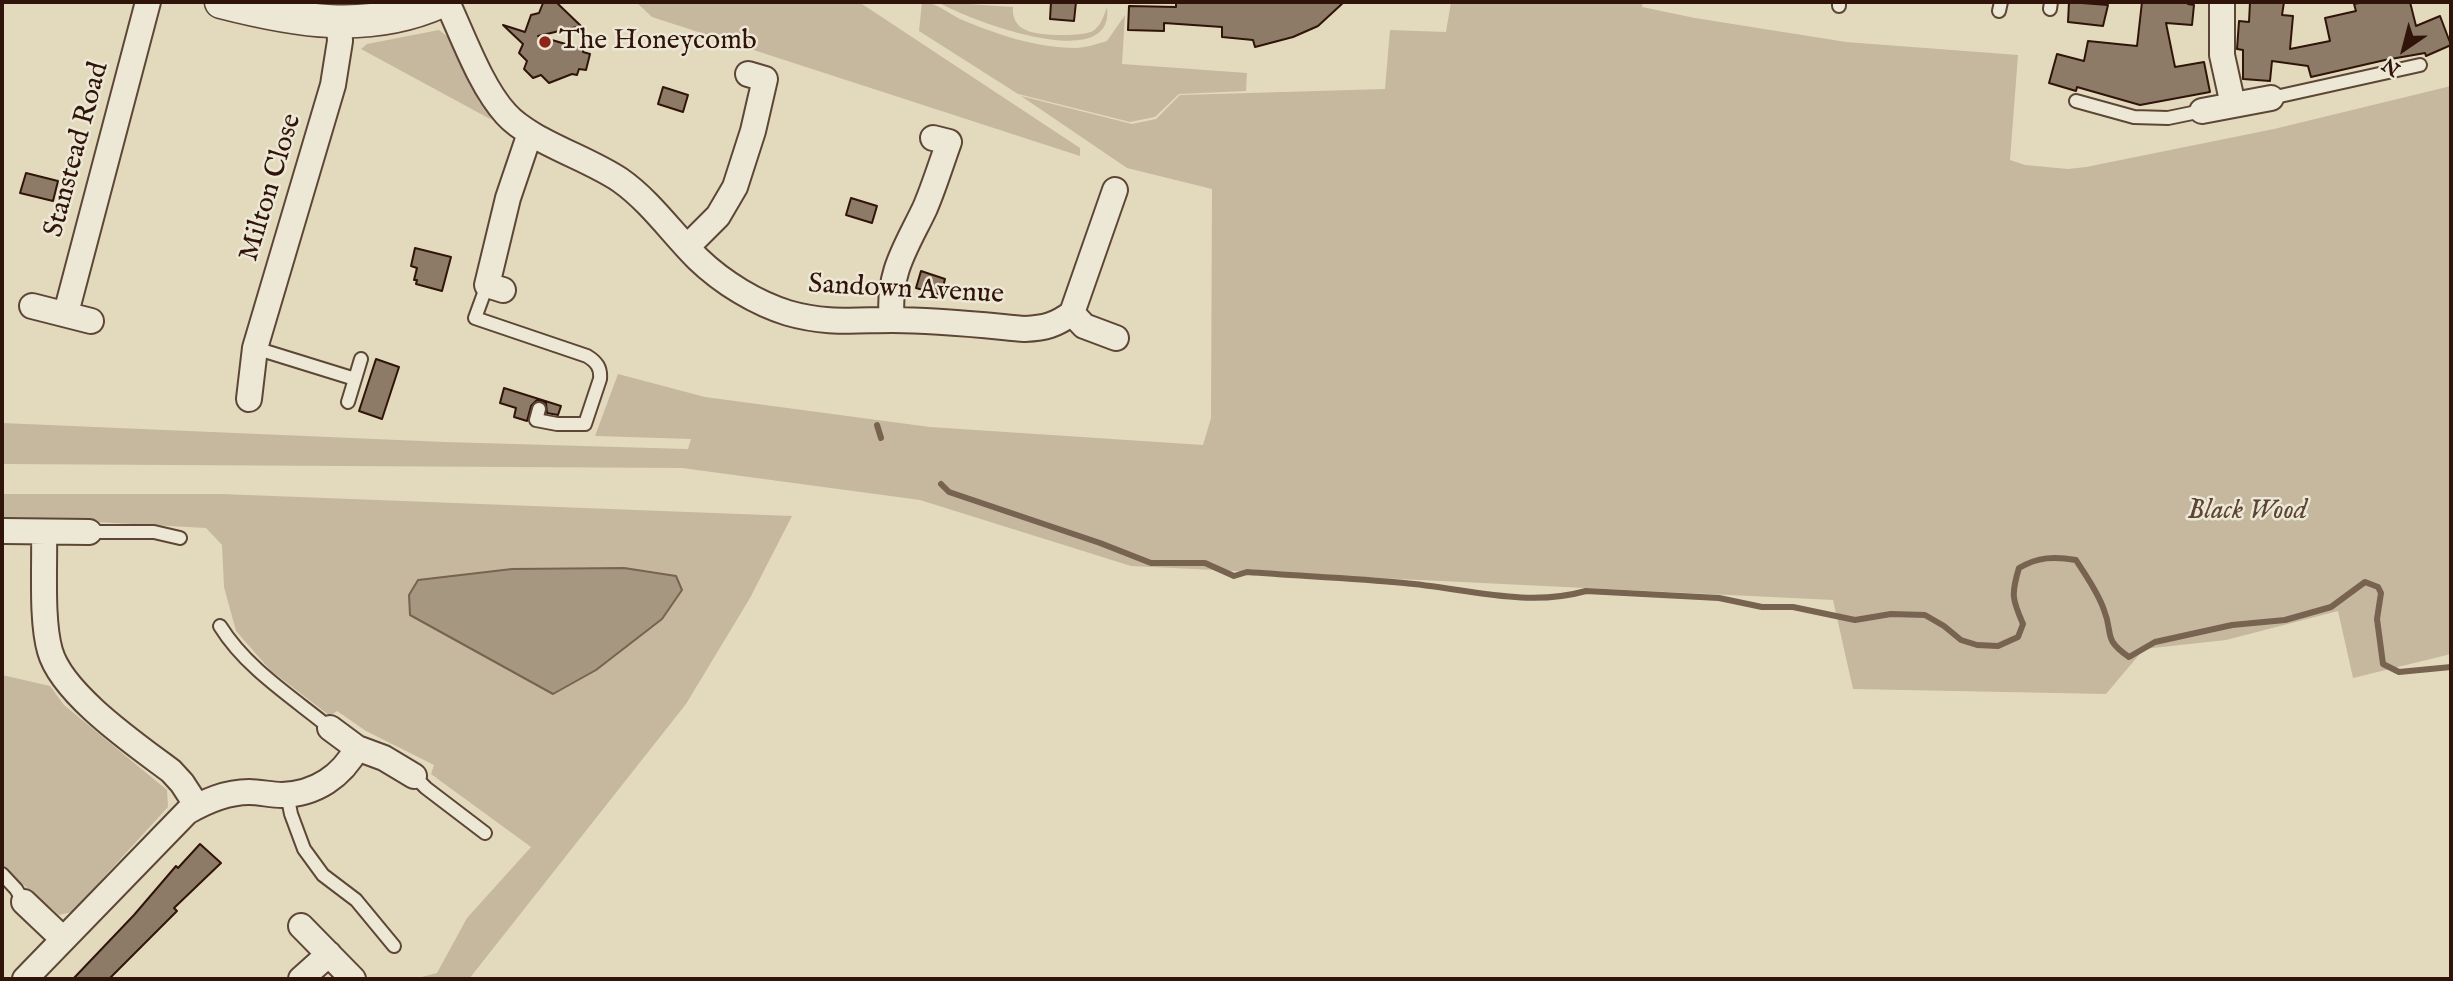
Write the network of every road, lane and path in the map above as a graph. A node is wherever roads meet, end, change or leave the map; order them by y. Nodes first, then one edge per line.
1 (148, 2) edge
2 (221, 2) edge
3 (440, 2) edge
4 (447, 2) edge
5 (2222, 2) edge
6 (339, 23) junction
7 (2420, 65) dead end
8 (748, 74) dead end
9 (2270, 98) joint
10 (2076, 101) dead end
11 (2233, 105) junction
12 (2202, 111) joint
13 (530, 132) junction
14 (933, 138) dead end
15 (1115, 190) dead end
16 (687, 247) junction
17 (495, 287) joint
18 (32, 306) dead end
19 (66, 313) junction
20 (1072, 313) junction
21 (892, 320) junction
22 (91, 321) dead end
23 (1116, 338) dead end
24 (361, 359) dead end
25 (247, 360) junction
26 (355, 379) junction
27 (249, 399) dead end
28 (348, 402) dead end
29 (539, 409) dead end
30 (4, 531) edge
31 (44, 532) junction
32 (89, 532) joint
33 (180, 538) dead end
34 (220, 626) dead end
35 (330, 728) joint
36 (358, 748) junction
37 (414, 776) joint
38 (287, 794) junction
39 (197, 806) junction
40 (485, 833) dead end
41 (2, 874) edge
42 (24, 902) joint
43 (300, 926) dead end
44 (63, 939) junction
45 (394, 946) dead end
46 (329, 954) junction
47 (25, 979) edge
48 (301, 979) edge
49 (353, 979) edge

1 - 19 street, Stanstead Road
2 - 6 street
3 - 6 street
4 - 13 street, Sandown Avenue
5 - 11 street
6 - 25 street, Milton Close
7 - 9 lane
8 - 16 street
9 - 11 street
10 - 12 lane
11 - 12 street
13 - 16 street, Sandown Avenue
13 - 17 street
14 - 21 street
15 - 20 street
16 - 21 street, Sandown Avenue
17 - 29 lane
18 - 19 street
19 - 22 street
20 - 21 street, Sandown Avenue
20 - 23 street
24 - 26 lane
25 - 26 lane
25 - 27 street, Milton Close
26 - 28 lane
30 - 31 street
31 - 32 street
31 - 39 street
32 - 33 lane
34 - 35 lane
35 - 36 street
36 - 37 street
36 - 38 street
37 - 40 lane
38 - 39 street
38 - 45 lane
39 - 44 street
41 - 42 lane
42 - 44 street
43 - 46 street
44 - 47 street
46 - 48 street
46 - 49 street

